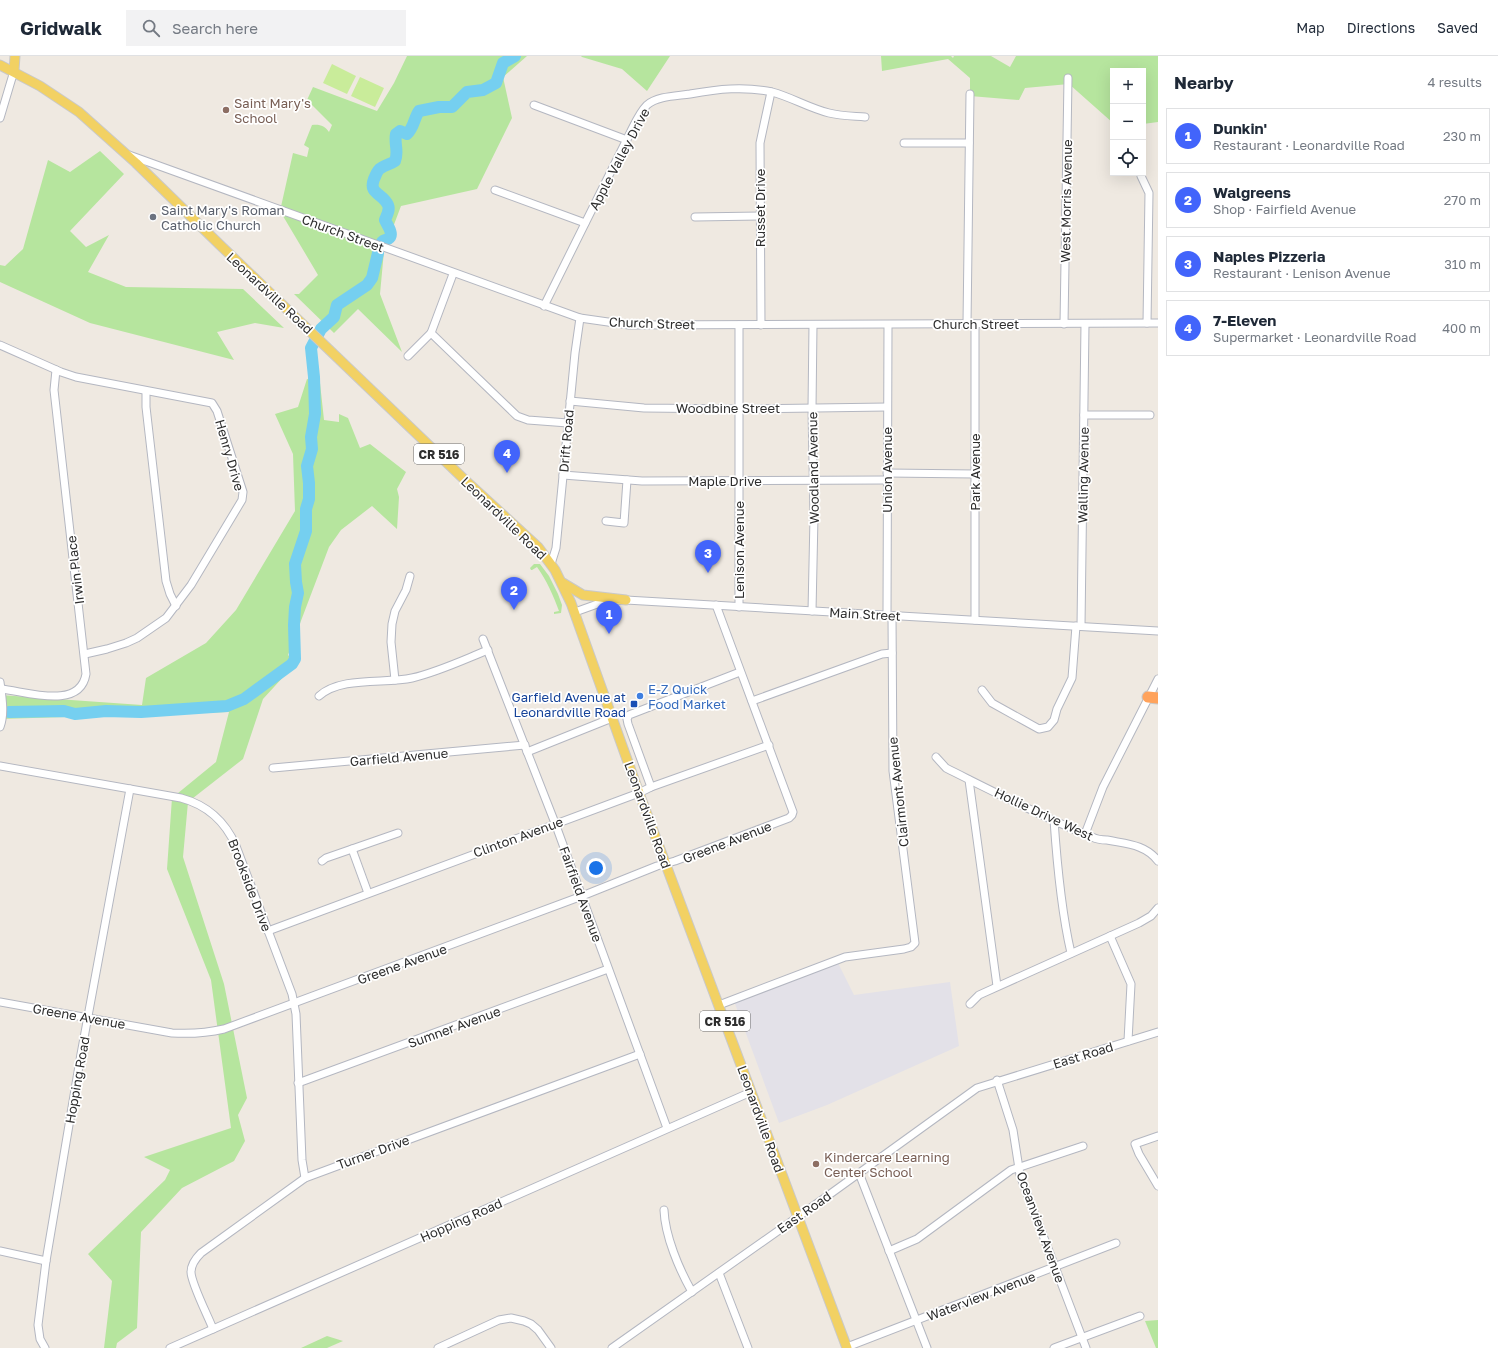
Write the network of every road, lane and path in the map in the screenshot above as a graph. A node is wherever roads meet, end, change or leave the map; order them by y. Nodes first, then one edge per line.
1 (15, 56) edge
2 (0, 65) edge
3 (14, 71) junction
4 (1068, 78) dead end
5 (771, 92) junction
6 (970, 94) dead end
7 (534, 105) dead end
8 (865, 117) dead end
9 (0, 118) edge
10 (627, 140) junction
11 (904, 143) dead end
12 (969, 144) junction
13 (126, 154) junction
14 (1141, 176) dead end
15 (495, 190) dead end
16 (760, 216) junction
17 (695, 217) dead end
18 (585, 223) junction
19 (453, 274) junction
20 (544, 306) junction
21 (580, 318) junction
22 (1147, 323) junction
23 (1158, 323) edge
24 (967, 324) junction
25 (975, 324) junction
26 (1064, 324) junction
27 (1085, 324) junction
28 (738, 325) junction
29 (761, 325) junction
30 (813, 325) junction
31 (888, 325) junction
32 (431, 334) junction
33 (0, 345) edge
34 (408, 356) dead end
35 (56, 370) junction
36 (146, 390) junction
37 (570, 401) junction
38 (887, 407) junction
39 (812, 408) junction
40 (738, 409) junction
41 (1084, 415) junction
42 (1150, 415) dead end
43 (568, 424) junction
44 (975, 474) junction
45 (563, 475) junction
46 (887, 477) junction
47 (627, 480) junction
48 (738, 481) junction
49 (813, 481) junction
50 (606, 521) dead end
51 (551, 564) junction
52 (410, 576) dead end
53 (563, 583) junction
54 (626, 600) junction
55 (716, 605) junction
56 (176, 606) junction
57 (740, 607) junction
58 (812, 611) junction
59 (575, 612) junction
60 (889, 615) junction
61 (974, 620) junction
62 (1079, 626) junction
63 (1158, 631) edge
64 (483, 639) dead end
65 (488, 650) junction
66 (892, 653) junction
67 (85, 654) junction
68 (740, 672) junction
69 (1158, 678) edge
70 (395, 680) junction
71 (0, 686) edge
72 (982, 690) dead end
73 (319, 696) dead end
74 (1153, 698) edge
75 (752, 701) junction
76 (612, 718) junction
77 (0, 727) edge
78 (769, 745) junction
79 (526, 748) junction
80 (936, 757) dead end
81 (0, 766) edge
82 (273, 768) dead end
83 (969, 780) junction
84 (651, 787) junction
85 (130, 789) junction
86 (639, 793) junction
87 (1054, 820) junction
88 (555, 824) junction
89 (398, 833) dead end
90 (1085, 834) junction
91 (352, 849) junction
92 (1157, 860) edge
93 (322, 862) dead end
94 (666, 864) junction
95 (368, 893) junction
96 (582, 896) junction
97 (1158, 908) edge
98 (268, 931) junction
99 (1110, 936) junction
100 (1071, 954) junction
101 (608, 970) junction
102 (997, 986) junction
103 (0, 1002) edge
104 (294, 1004) junction
105 (970, 1004) dead end
106 (719, 1005) junction
107 (88, 1018) junction
108 (1158, 1032) edge
109 (1128, 1041) junction
110 (640, 1054) junction
111 (997, 1080) junction
112 (298, 1083) junction
113 (751, 1092) junction
114 (668, 1128) junction
115 (1158, 1136) edge
116 (1083, 1146) dead end
117 (1018, 1167) junction
118 (859, 1173) junction
119 (305, 1178) junction
120 (1158, 1186) edge
121 (664, 1210) dead end
122 (798, 1217) junction
123 (1116, 1243) dead end
124 (0, 1251) edge
125 (889, 1251) junction
126 (46, 1261) junction
127 (1055, 1267) junction
128 (719, 1273) junction
129 (692, 1292) junction
130 (1140, 1316) dead end
131 (916, 1321) junction
132 (213, 1328) junction
133 (1082, 1338) junction
134 (45, 1348) edge
135 (170, 1348) edge
136 (438, 1348) edge
137 (551, 1348) edge
138 (612, 1348) edge
139 (748, 1348) edge
140 (847, 1348) edge
141 (927, 1348) edge
142 (1054, 1348) edge
143 (1086, 1348) edge

1 - 3 main road
2 - 3 main road, Leonardville Road
3 - 9 street
3 - 13 main road, Leonardville Road / CR 516
4 - 26 street, West Morris Avenue
5 - 8 street, Apple Valley Drive
5 - 10 street, Apple Valley Drive
5 - 16 street, Russet Drive
6 - 12 street
7 - 10 street
10 - 18 street, Apple Valley Drive
11 - 12 street
12 - 24 street
13 - 19 street, Church Street
13 - 51 main road, Leonardville Road / CR 516
14 - 22 street
15 - 18 street
16 - 17 street
16 - 29 street, Russet Drive
18 - 20 street, Apple Valley Drive
19 - 20 street, Church Street
19 - 32 street
20 - 21 street, Church Street
21 - 28 street, Church Street
21 - 37 street, Drift Road
22 - 23 street, Church Street
22 - 27 street, Church Street
24 - 25 street, Church Street
24 - 31 street, Church Street
25 - 26 street, Church Street
25 - 44 street, Park Avenue
26 - 27 street, Church Street
27 - 41 street, Walling Avenue
28 - 29 street, Church Street
28 - 40 street, Lenison Avenue
29 - 30 street, Church Street
30 - 31 street, Church Street
30 - 39 street, Woodland Avenue
31 - 38 street, Union Avenue
32 - 34 street
32 - 43 street
33 - 35 street, Henry Drive
35 - 36 street, Henry Drive
35 - 67 street, Irwin Place
36 - 56 street
36 - 56 street, Henry Drive
37 - 40 street, Woodbine Street
37 - 43 street, Drift Road
38 - 39 street, Woodbine Street
38 - 46 street, Union Avenue
39 - 40 street, Woodbine Street
39 - 49 street, Woodland Avenue
40 - 48 street, Lenison Avenue
41 - 42 street
41 - 62 street, Walling Avenue
43 - 45 street, Drift Road
44 - 46 street, Maple Drive
44 - 61 street, Park Avenue
45 - 47 street, Maple Drive
45 - 51 street, Drift Road
46 - 49 street, Maple Drive
46 - 60 street, Union Avenue
47 - 48 street, Maple Drive
47 - 50 street
48 - 49 street, Maple Drive
48 - 57 street, Lenison Avenue
49 - 58 street, Woodland Avenue
51 - 53 main road, Leonardville Road / CR 516
52 - 70 street
53 - 54 main road
53 - 59 main road, Leonardville Road / CR 516
54 - 55 street, Main Street
54 - 59 street, Main Street
55 - 57 street, Main Street
55 - 68 street
56 - 67 street, Henry Drive
57 - 58 street, Main Street
58 - 60 street, Main Street
59 - 76 main road, Leonardville Road / CR 516
60 - 61 street, Main Street
60 - 66 street, Clairmont Avenue
61 - 62 street, Main Street
62 - 63 street, Main Street
62 - 72 street, Walling Avenue
64 - 65 street, Fairfield Avenue
65 - 70 street
65 - 79 street, Fairfield Avenue
66 - 75 street
66 - 106 street, Clairmont Avenue
67 - 71 street, Irwin Place
68 - 75 street
68 - 84 street
69 - 74 street
70 - 73 street
71 - 77 street
74 - 90 street
75 - 78 street
76 - 79 street, Garfield Avenue
76 - 86 main road, Leonardville Road / CR 516
78 - 84 street, Clinton Avenue
78 - 94 street, Greene Avenue
79 - 82 street, Garfield Avenue
79 - 88 street, Fairfield Avenue
80 - 83 street, Hollie Drive West
81 - 85 street, Brookside Drive
83 - 87 street, Hollie Drive West
83 - 102 street
84 - 86 street, Clinton Avenue
85 - 98 street, Brookside Drive
85 - 107 street, Hopping Road
86 - 88 street, Clinton Avenue
86 - 94 main road, Leonardville Road / CR 516
87 - 90 street, Hollie Drive West
87 - 100 street
88 - 95 street, Clinton Avenue
88 - 96 street, Fairfield Avenue
89 - 91 street
90 - 92 street, Hollie Drive West
91 - 93 street
91 - 95 street
94 - 96 street, Greene Avenue
94 - 106 main road, Leonardville Road / CR 516
95 - 98 street, Clinton Avenue
96 - 101 street, Fairfield Avenue
96 - 104 street, Greene Avenue
97 - 99 street
98 - 104 street, Brookside Drive
99 - 100 street
99 - 109 street
100 - 102 street
101 - 110 street, Fairfield Avenue
101 - 112 street, Sumner Avenue
102 - 105 street
103 - 107 street, Greene Avenue
104 - 107 street, Greene Avenue
104 - 112 street, Brookside Drive
106 - 113 main road, Leonardville Road / CR 516
107 - 126 street, Hopping Road
108 - 109 street, East Road
109 - 111 street, East Road
110 - 114 street, Fairfield Avenue
110 - 119 street, Turner Drive
111 - 117 street, Oceanview Avenue
111 - 118 street, East Road
112 - 119 street, Brookside Drive
113 - 114 street, Hopping Road
113 - 122 main road, Leonardville Road / CR 516
114 - 132 street, Hopping Road
115 - 120 street
116 - 117 street
117 - 125 street
117 - 127 street, Oceanview Avenue
118 - 122 street, East Road
118 - 125 street
119 - 132 street, Turner Drive
121 - 129 street
122 - 128 street, East Road
122 - 140 main road, Leonardville Road / CR 516
123 - 127 street, Waterview Avenue
124 - 126 street
125 - 131 street
126 - 134 street, Hopping Road
127 - 131 street, Waterview Avenue
127 - 133 street, Oceanview Avenue
128 - 129 street, East Road
128 - 139 street
129 - 138 street, East Road
130 - 133 street
131 - 140 street, Waterview Avenue
131 - 141 street
132 - 135 street, Hopping Road
133 - 142 street
133 - 143 street, Oceanview Avenue
136 - 137 street

